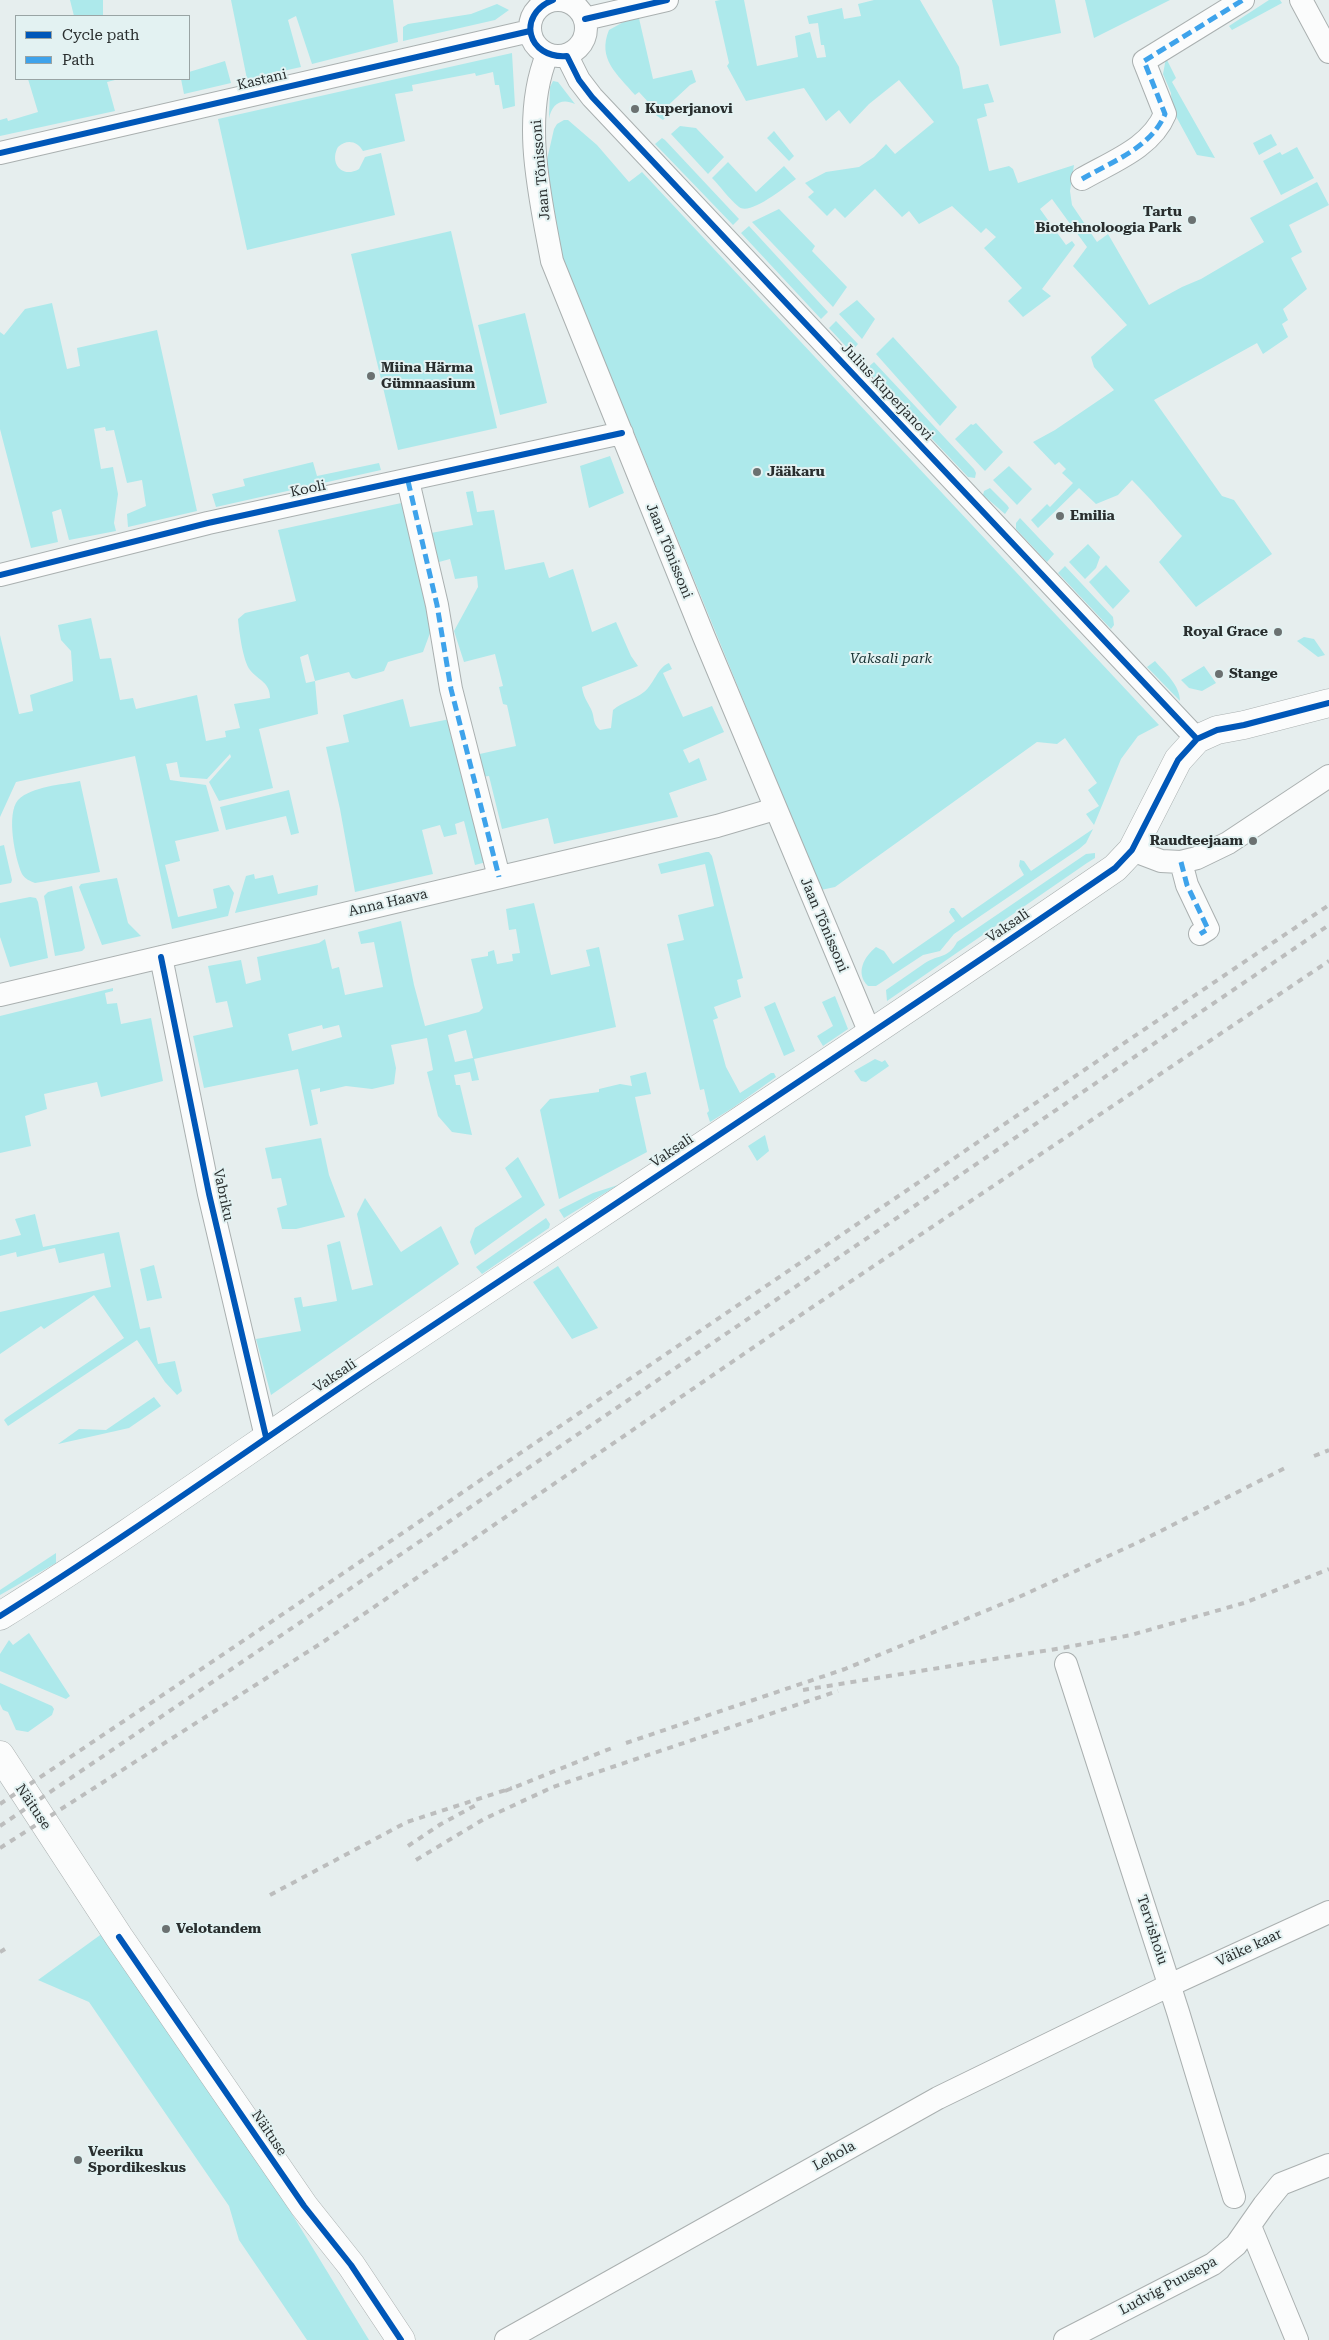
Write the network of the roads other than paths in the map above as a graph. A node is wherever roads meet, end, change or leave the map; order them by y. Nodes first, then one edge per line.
1 (553, 0) edge
2 (667, 0) edge
3 (1243, 0) edge
4 (1301, 0) edge
5 (585, 19) junction
6 (530, 31) junction
7 (1329, 52) edge
8 (557, 55) junction
9 (0, 153) edge
10 (1082, 179) dead end
11 (622, 433) junction
12 (408, 481) junction
13 (0, 575) edge
14 (1329, 703) edge
15 (1197, 739) junction
16 (1329, 776) edge
17 (775, 809) junction
18 (1132, 850) junction
19 (1181, 862) junction
20 (499, 877) junction
21 (1200, 934) dead end
22 (161, 958) junction
23 (0, 995) edge
24 (870, 1033) junction
25 (266, 1437) junction
26 (0, 1616) edge
27 (1066, 1664) dead end
28 (0, 1755) edge
29 (1329, 1912) edge
30 (1170, 1985) junction
31 (1329, 2165) edge
32 (1234, 2197) dead end
33 (304, 2206) junction
34 (1250, 2226) junction
35 (378, 2340) edge
36 (401, 2340) edge
37 (506, 2340) edge
38 (1065, 2340) edge
39 (1298, 2340) edge

1 - 5 street
1 - 6 street
2 - 5 street
3 - 10 street
4 - 7 street
5 - 8 street
6 - 8 street
6 - 9 street, Kastani
8 - 11 street, Jaan Tõnissoni
8 - 15 street, Julius Kuperjanovi
11 - 12 street, Kooli
11 - 17 street, Jaan Tõnissoni
12 - 13 street, Kooli
12 - 20 street
14 - 15 street, Vaksali
15 - 18 street, Vaksali
16 - 19 street
17 - 20 street, Anna Haava
17 - 24 street, Jaan Tõnissoni
18 - 19 street
18 - 24 street, Vaksali
19 - 21 street
20 - 22 street, Anna Haava
22 - 23 street, Anna Haava
22 - 25 street, Vabriku
24 - 25 street, Vaksali
25 - 26 street, Vaksali
27 - 30 street, Tervishoiu
28 - 33 street, Näituse
29 - 30 street, Väike kaar
30 - 32 street, Tervishoiu
30 - 37 street, Lehola
31 - 34 street, Ludvig Puusepa
33 - 35 street, Näituse
33 - 36 street, Näituse
34 - 38 street, Ludvig Puusepa
34 - 39 street

